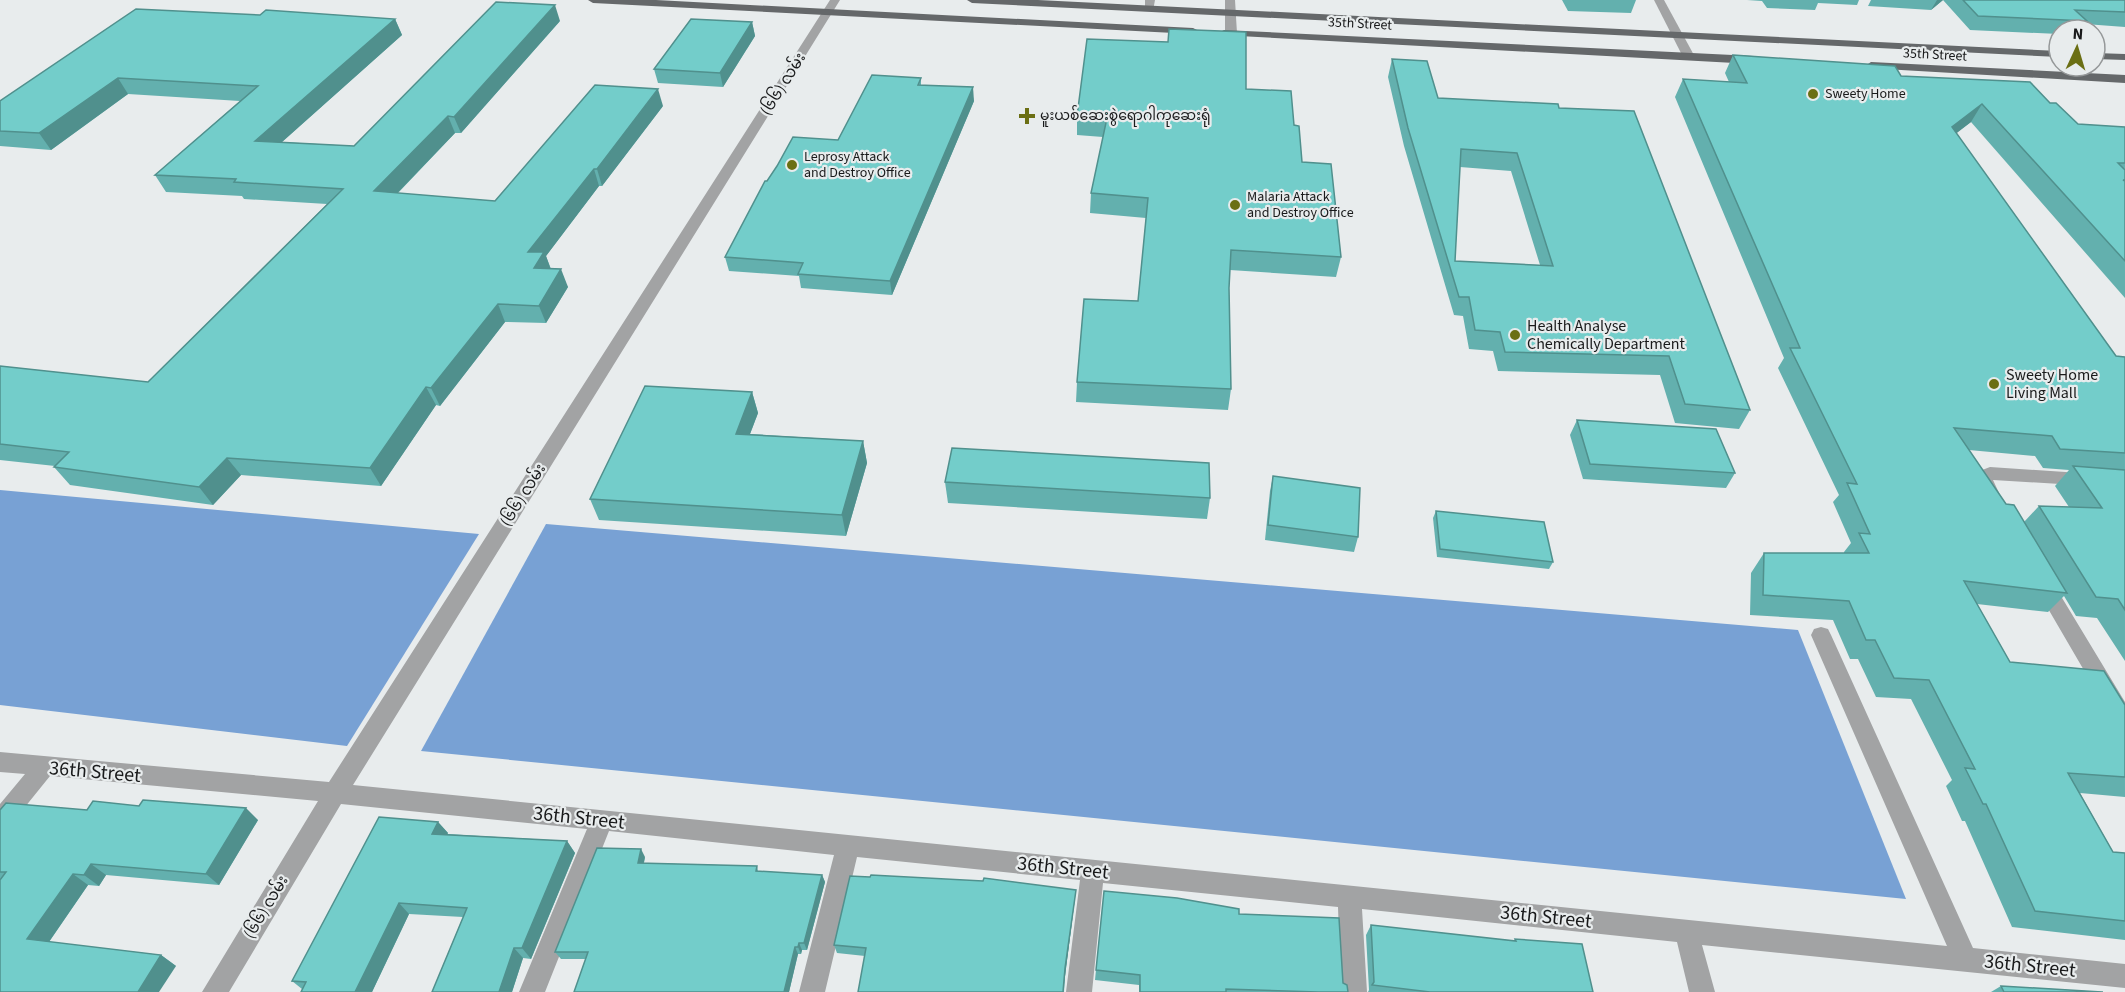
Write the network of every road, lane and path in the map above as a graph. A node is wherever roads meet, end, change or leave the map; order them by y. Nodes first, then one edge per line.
1 (593, 0) edge
2 (972, 0) edge
3 (1230, 0) edge
4 (1659, 0) edge
5 (1150, 5) edge
6 (832, 6) edge
7 (1230, 14) junction
8 (1231, 33) junction
9 (1678, 36) junction
10 (2047, 53) edge
11 (2107, 56) edge
12 (1689, 57) junction
13 (2125, 57) edge
14 (1760, 60) edge
15 (1854, 65) edge
16 (2125, 80) edge
17 (2125, 482) edge
18 (2002, 513) edge
19 (2031, 562) edge
20 (1821, 635) dead end
21 (2125, 721) edge
22 (0, 762) edge
23 (44, 767) junction
24 (335, 793) junction
25 (602, 820) junction
26 (0, 821) edge
27 (848, 846) junction
28 (1093, 871) junction
29 (1349, 897) junction
30 (1687, 932) junction
31 (1966, 960) junction
32 (2125, 976) edge
33 (215, 992) edge
34 (532, 992) edge
35 (812, 992) edge
36 (1079, 992) edge
37 (1354, 992) edge
38 (1702, 992) edge

1 - 6 main road, 35th Street
2 - 5 main road, 35th Street
3 - 7 street
4 - 9 street
5 - 7 main road, 35th Street
6 - 8 main road, 35th Street
6 - 24 street, (၆၆) လမ်း
7 - 8 street
7 - 9 main road, 35th Street
8 - 12 main road, 35th Street
9 - 10 main road, 35th Street
9 - 12 street
11 - 13 main road
12 - 14 main road, 35th Street
15 - 16 main road, 35th Street
17 - 18 street
19 - 21 street
20 - 31 street
22 - 23 street, 36th Street
23 - 24 street, 36th Street
23 - 26 street
24 - 25 street, 36th Street
24 - 33 street, (၆၆) လမ်း
25 - 27 street, 36th Street
25 - 34 street
27 - 28 street, 36th Street
27 - 35 street
28 - 29 street, 36th Street
28 - 36 street
29 - 30 street, 36th Street
29 - 37 street
30 - 31 street, 36th Street
30 - 38 street
31 - 32 street, 36th Street

